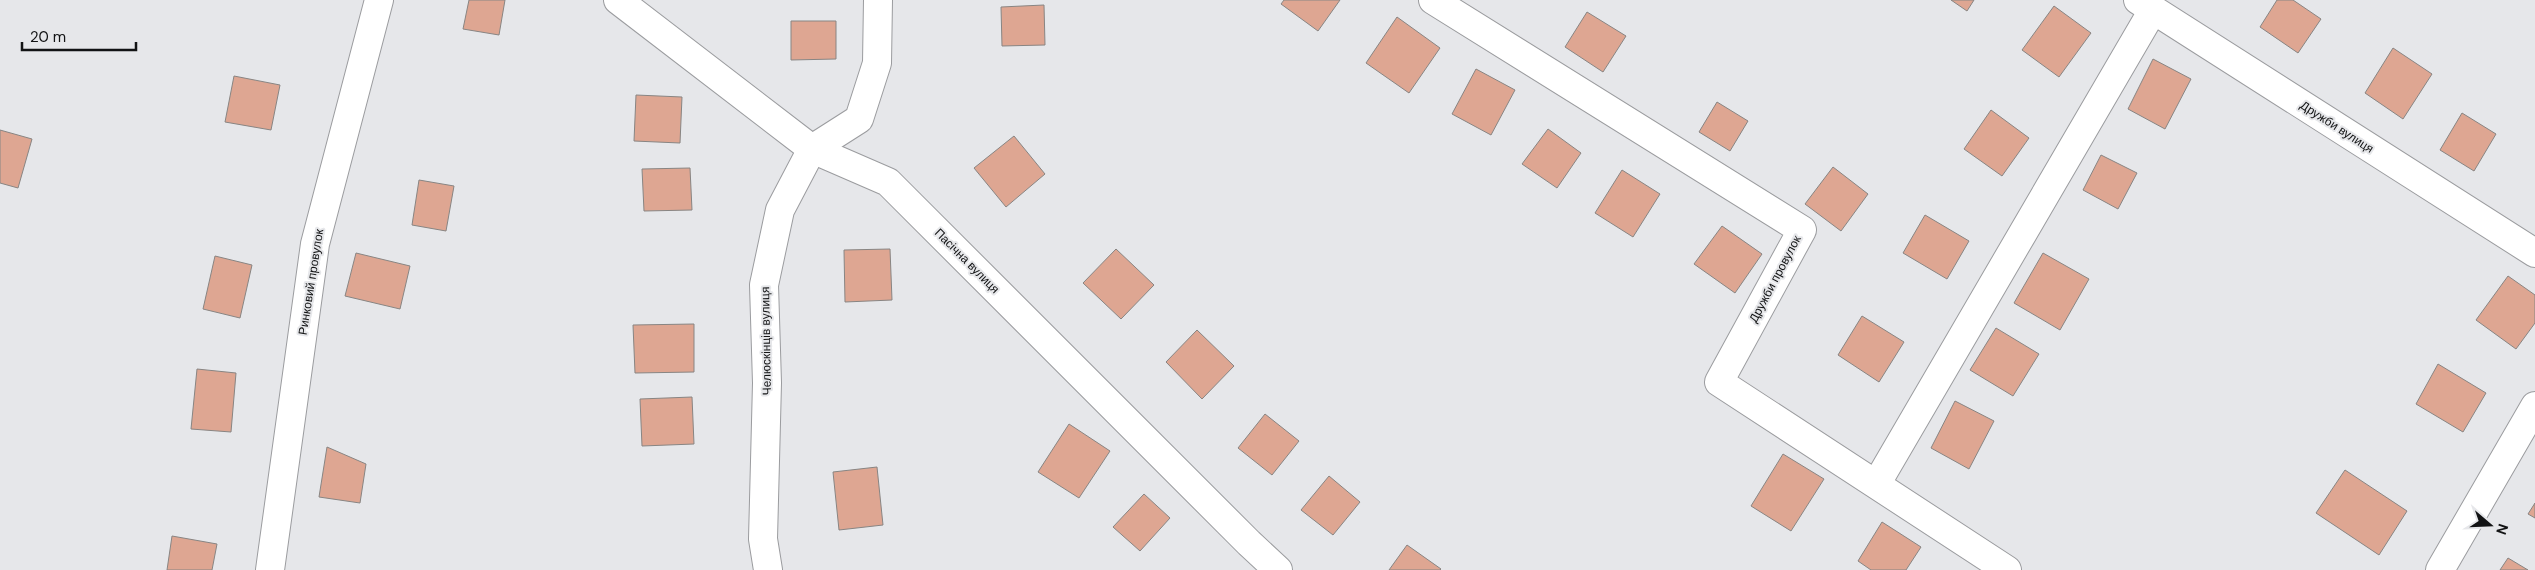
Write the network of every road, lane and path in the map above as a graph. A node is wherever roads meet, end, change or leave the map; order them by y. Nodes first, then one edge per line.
1 (379, 0) edge
2 (618, 0) edge
3 (878, 0) edge
4 (1433, 0) edge
5 (2146, 5) edge
6 (812, 149) junction
7 (2535, 253) edge
8 (2533, 412) edge
9 (1877, 483) junction
10 (270, 570) edge
11 (768, 570) edge
12 (1278, 570) edge
13 (2007, 570) edge
14 (2440, 570) edge

1 - 10 street, Ринковий провулок
2 - 6 street, Пасічна вулиця
3 - 6 street, Челюскінців вулиця
4 - 9 street, Дружби провулок
5 - 7 street, Дружби вулиця
5 - 9 street
6 - 11 street, Челюскінців вулиця
6 - 12 street, Пасічна вулиця
8 - 14 street
9 - 13 street, Дружби провулок

